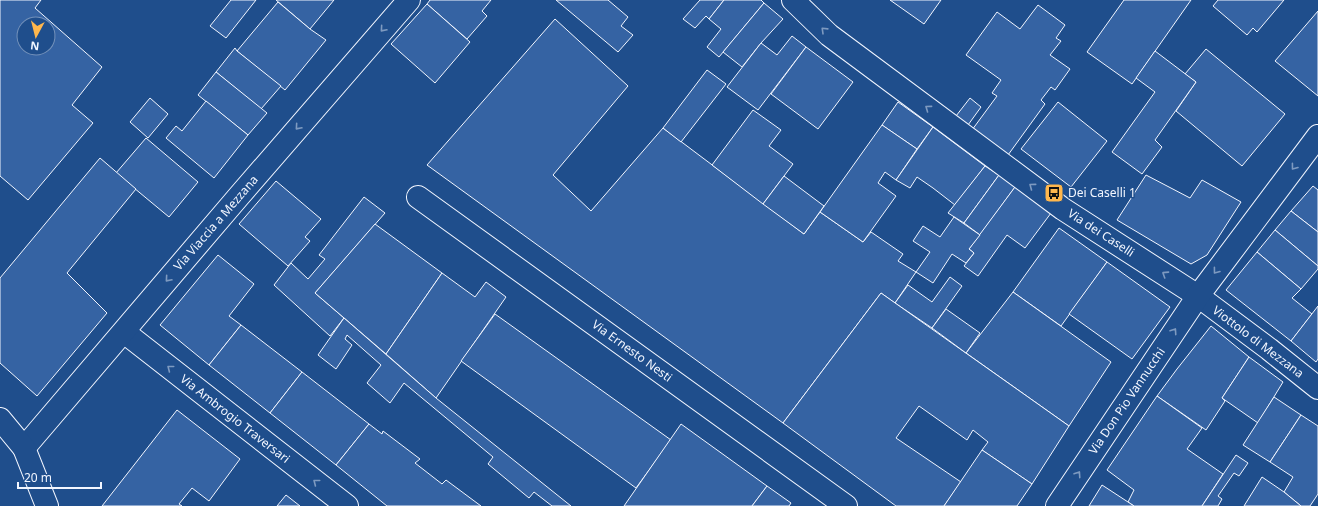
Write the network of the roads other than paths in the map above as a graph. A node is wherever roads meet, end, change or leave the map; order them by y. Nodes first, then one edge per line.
1 (409, 0) edge
2 (793, 0) edge
3 (1318, 136) edge
4 (418, 197) dead end
5 (1198, 296) junction
6 (124, 332) junction
7 (1318, 388) edge
8 (0, 419) edge
9 (24, 448) junction
10 (46, 506) edge
11 (347, 506) edge
12 (846, 506) edge
13 (1057, 506) edge

1 -> 6 street, Via Viaccia a Mezzana
5 -> 2 street, Via dei Caselli
3 -> 5 street
4 - 12 street, Via Ernesto Nesti
5 - 7 street, Viottolo di Mezzana
13 -> 5 street, Via Don Pio Vannucchi
6 - 9 street, Via Viaccia a Mezzana
11 -> 6 street, Via Ambrogio Traversari
8 - 9 street
9 - 10 street

